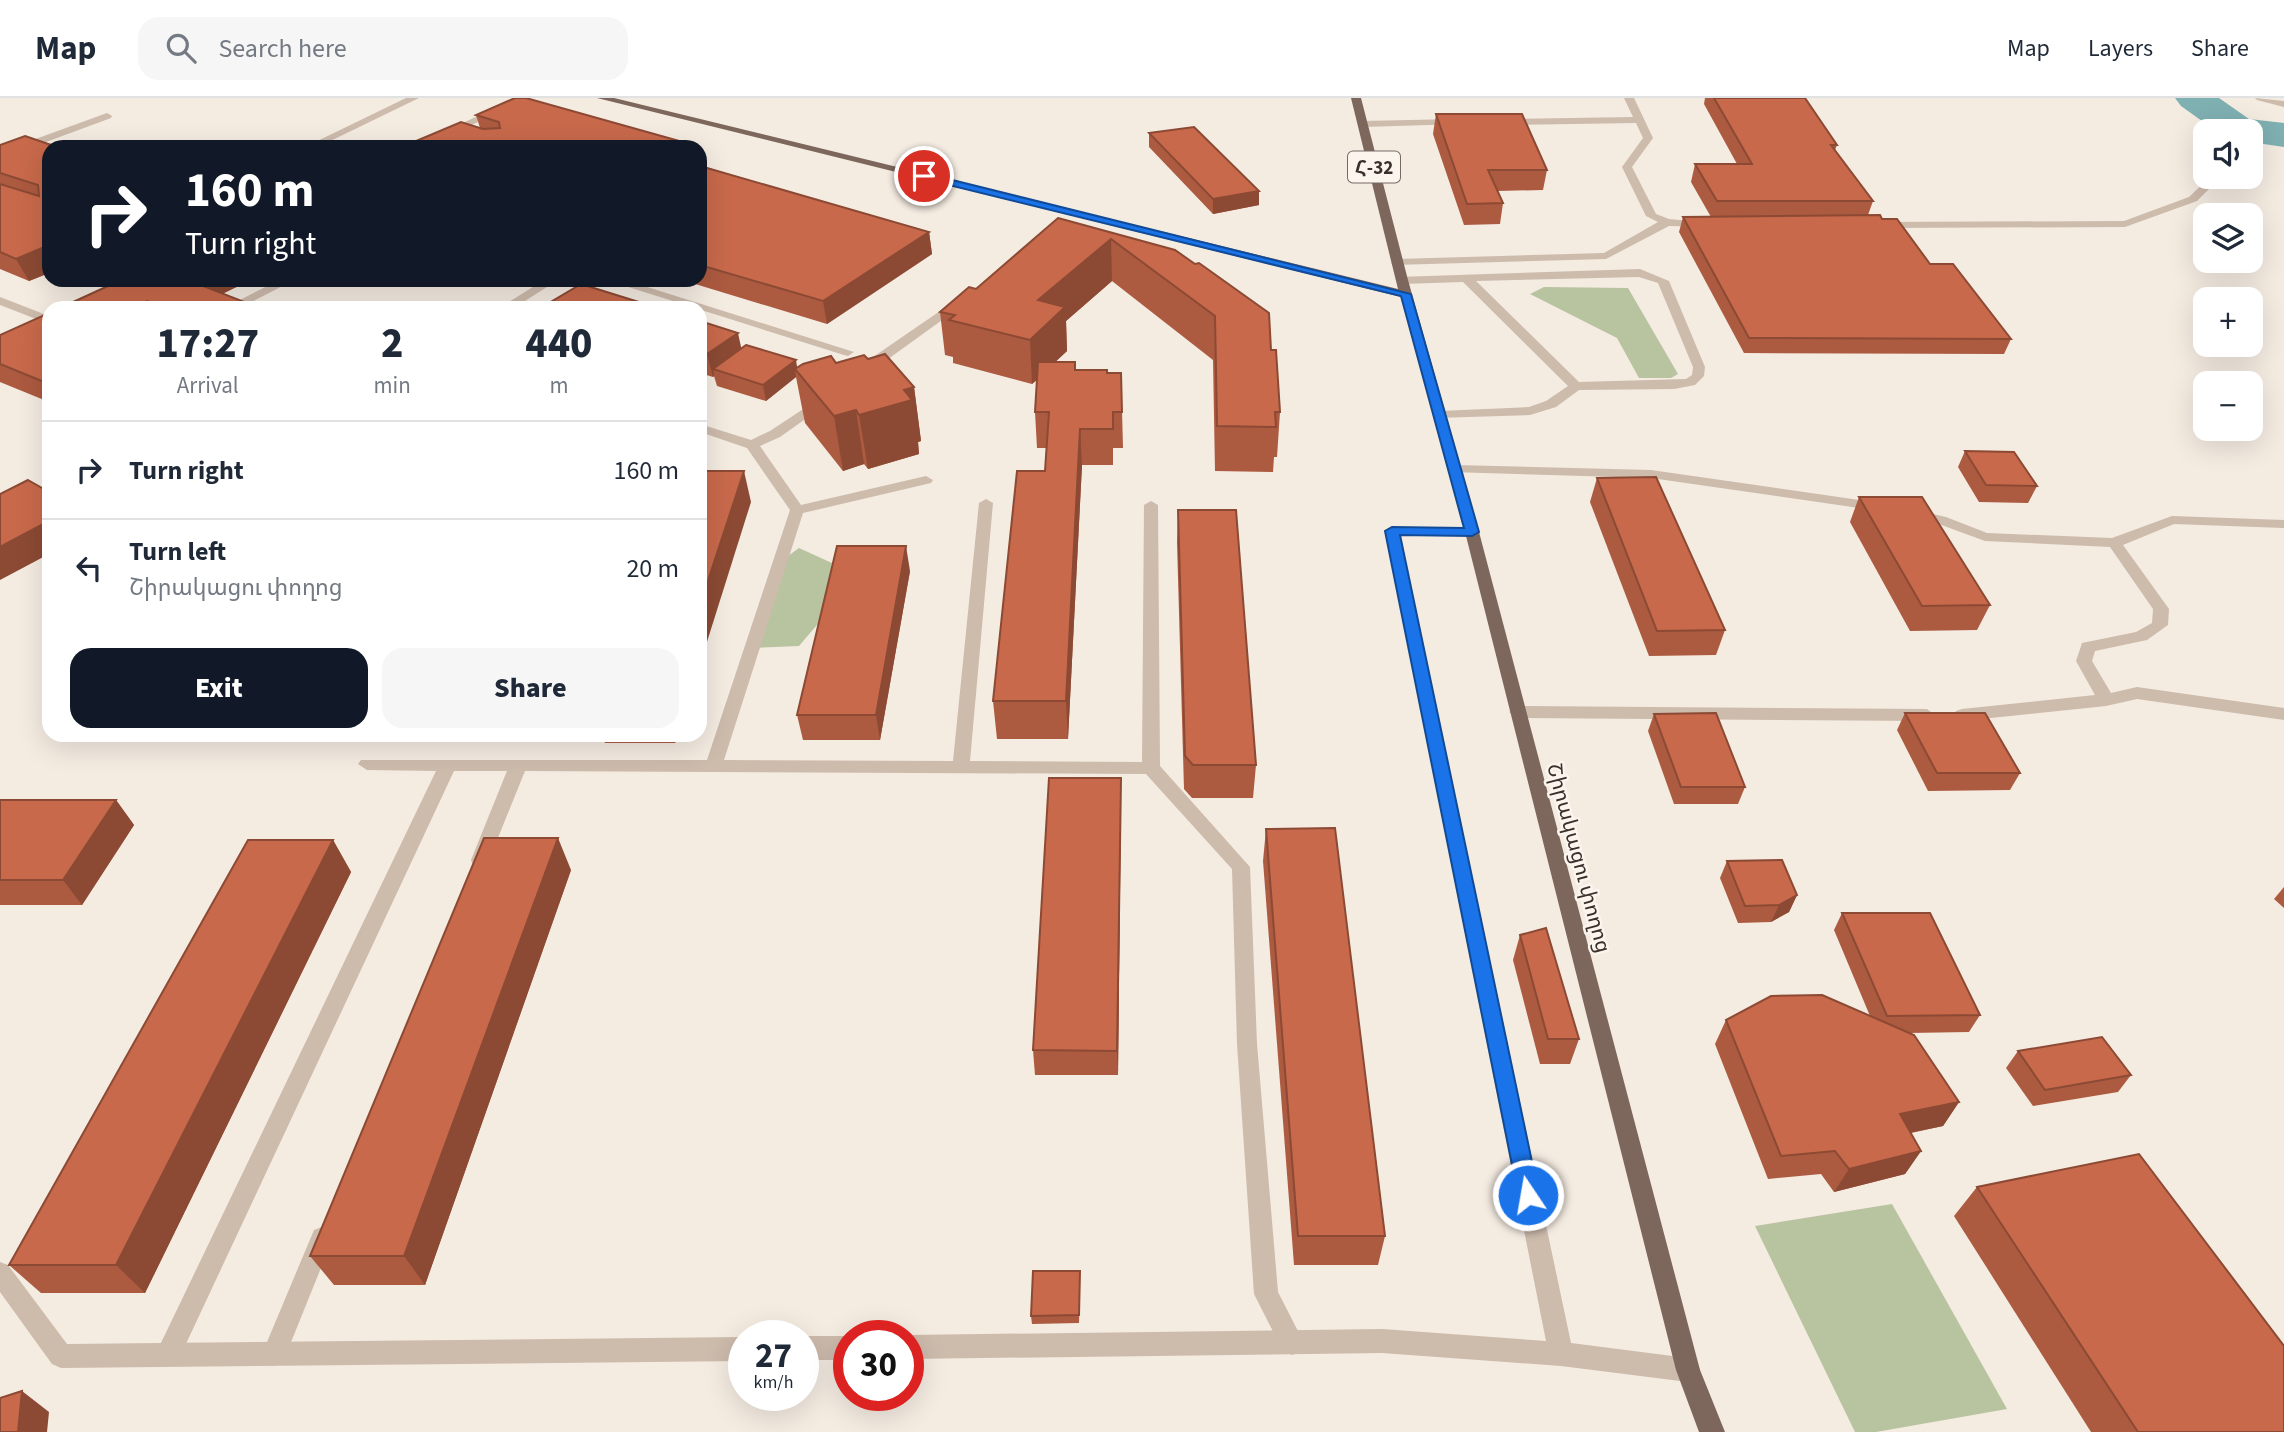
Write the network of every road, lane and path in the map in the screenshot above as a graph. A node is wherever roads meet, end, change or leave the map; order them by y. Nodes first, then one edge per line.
1 (414, 98) edge
2 (524, 98) edge
3 (602, 98) edge
4 (1356, 98) edge
5 (1629, 98) edge
6 (2260, 98) edge
7 (2284, 104) edge
8 (107, 116) dead end
9 (1640, 120) junction
10 (1474, 122) edge
11 (1487, 122) edge
12 (1363, 124) junction
13 (451, 132) junction
14 (463, 135) edge
15 (42, 140) edge
16 (43, 140) edge
17 (323, 140) edge
18 (433, 140) edge
19 (0, 156) edge
20 (2203, 189) edge
21 (1667, 222) junction
22 (1715, 225) edge
23 (1866, 225) edge
24 (1397, 262) junction
25 (1467, 279) junction
26 (274, 287) edge
27 (540, 287) edge
28 (635, 287) edge
29 (1404, 287) junction
30 (965, 298) edge
31 (0, 301) edge
32 (244, 301) edge
33 (516, 301) edge
34 (681, 301) edge
35 (707, 309) edge
36 (42, 316) edge
37 (42, 320) edge
38 (22, 328) edge
39 (848, 352) dead end
40 (853, 378) edge
41 (1576, 386) junction
42 (831, 394) edge
43 (1440, 415) junction
44 (707, 430) edge
45 (752, 445) junction
46 (1455, 469) junction
47 (926, 480) dead end
48 (986, 503) dead end
49 (1150, 505) dead end
50 (797, 510) junction
51 (2284, 524) edge
52 (1472, 532) junction
53 (2114, 543) junction
54 (2106, 700) junction
55 (1517, 712) junction
56 (2284, 714) edge
57 (367, 764) dead end
58 (448, 764) junction
59 (519, 764) junction
60 (714, 765) junction
61 (961, 767) junction
62 (1151, 768) junction
63 (471, 880) edge
64 (333, 1213) edge
65 (0, 1273) edge
66 (1292, 1343) junction
67 (924, 1347) edge
68 (728, 1349) edge
69 (274, 1354) junction
70 (1561, 1354) junction
71 (168, 1355) junction
72 (1688, 1370) junction
73 (1712, 1432) edge

1 - 17 street
2 - 13 street
3 - 29 main road
4 - 12 main road, Հ-32
5 - 9 street
6 - 7 street
8 - 16 street
9 - 11 street
9 - 21 street
10 - 12 street
12 - 24 main road, Հ-32
13 - 14 street
13 - 18 street
15 - 19 street
20 - 23 street
21 - 22 street
21 - 24 street
24 - 29 main road, Հ-32
25 - 29 street
25 - 41 street
25 - 41 street
26 - 32 street
27 - 33 street
28 - 34 street
29 - 43 main road, Շիրակացու փողոց
30 - 40 street
31 - 36 street
35 - 39 street
37 - 38 street
41 - 43 street
42 - 45 street
43 - 46 main road, Շիրակացու փողոց
44 - 45 street
45 - 50 street
46 - 52 main road, Շիրակացու փողոց
46 - 53 street
47 - 50 street
48 - 61 street
49 - 62 street
50 - 60 street
51 - 53 street
52 - 55 main road, Շիրակացու փողոց
52 - 70 street
53 - 54 street
54 - 55 street
54 - 56 street
55 - 72 main road, Շիրակացու փողոց
57 - 58 street
58 - 59 street
58 - 71 street
59 - 60 street
59 - 63 street
60 - 61 street
61 - 62 street
62 - 66 street
64 - 69 street
65 - 71 street
66 - 67 street
66 - 70 street
68 - 69 street
69 - 71 street
70 - 72 street
72 - 73 main road, Շիրակացու փողոց

